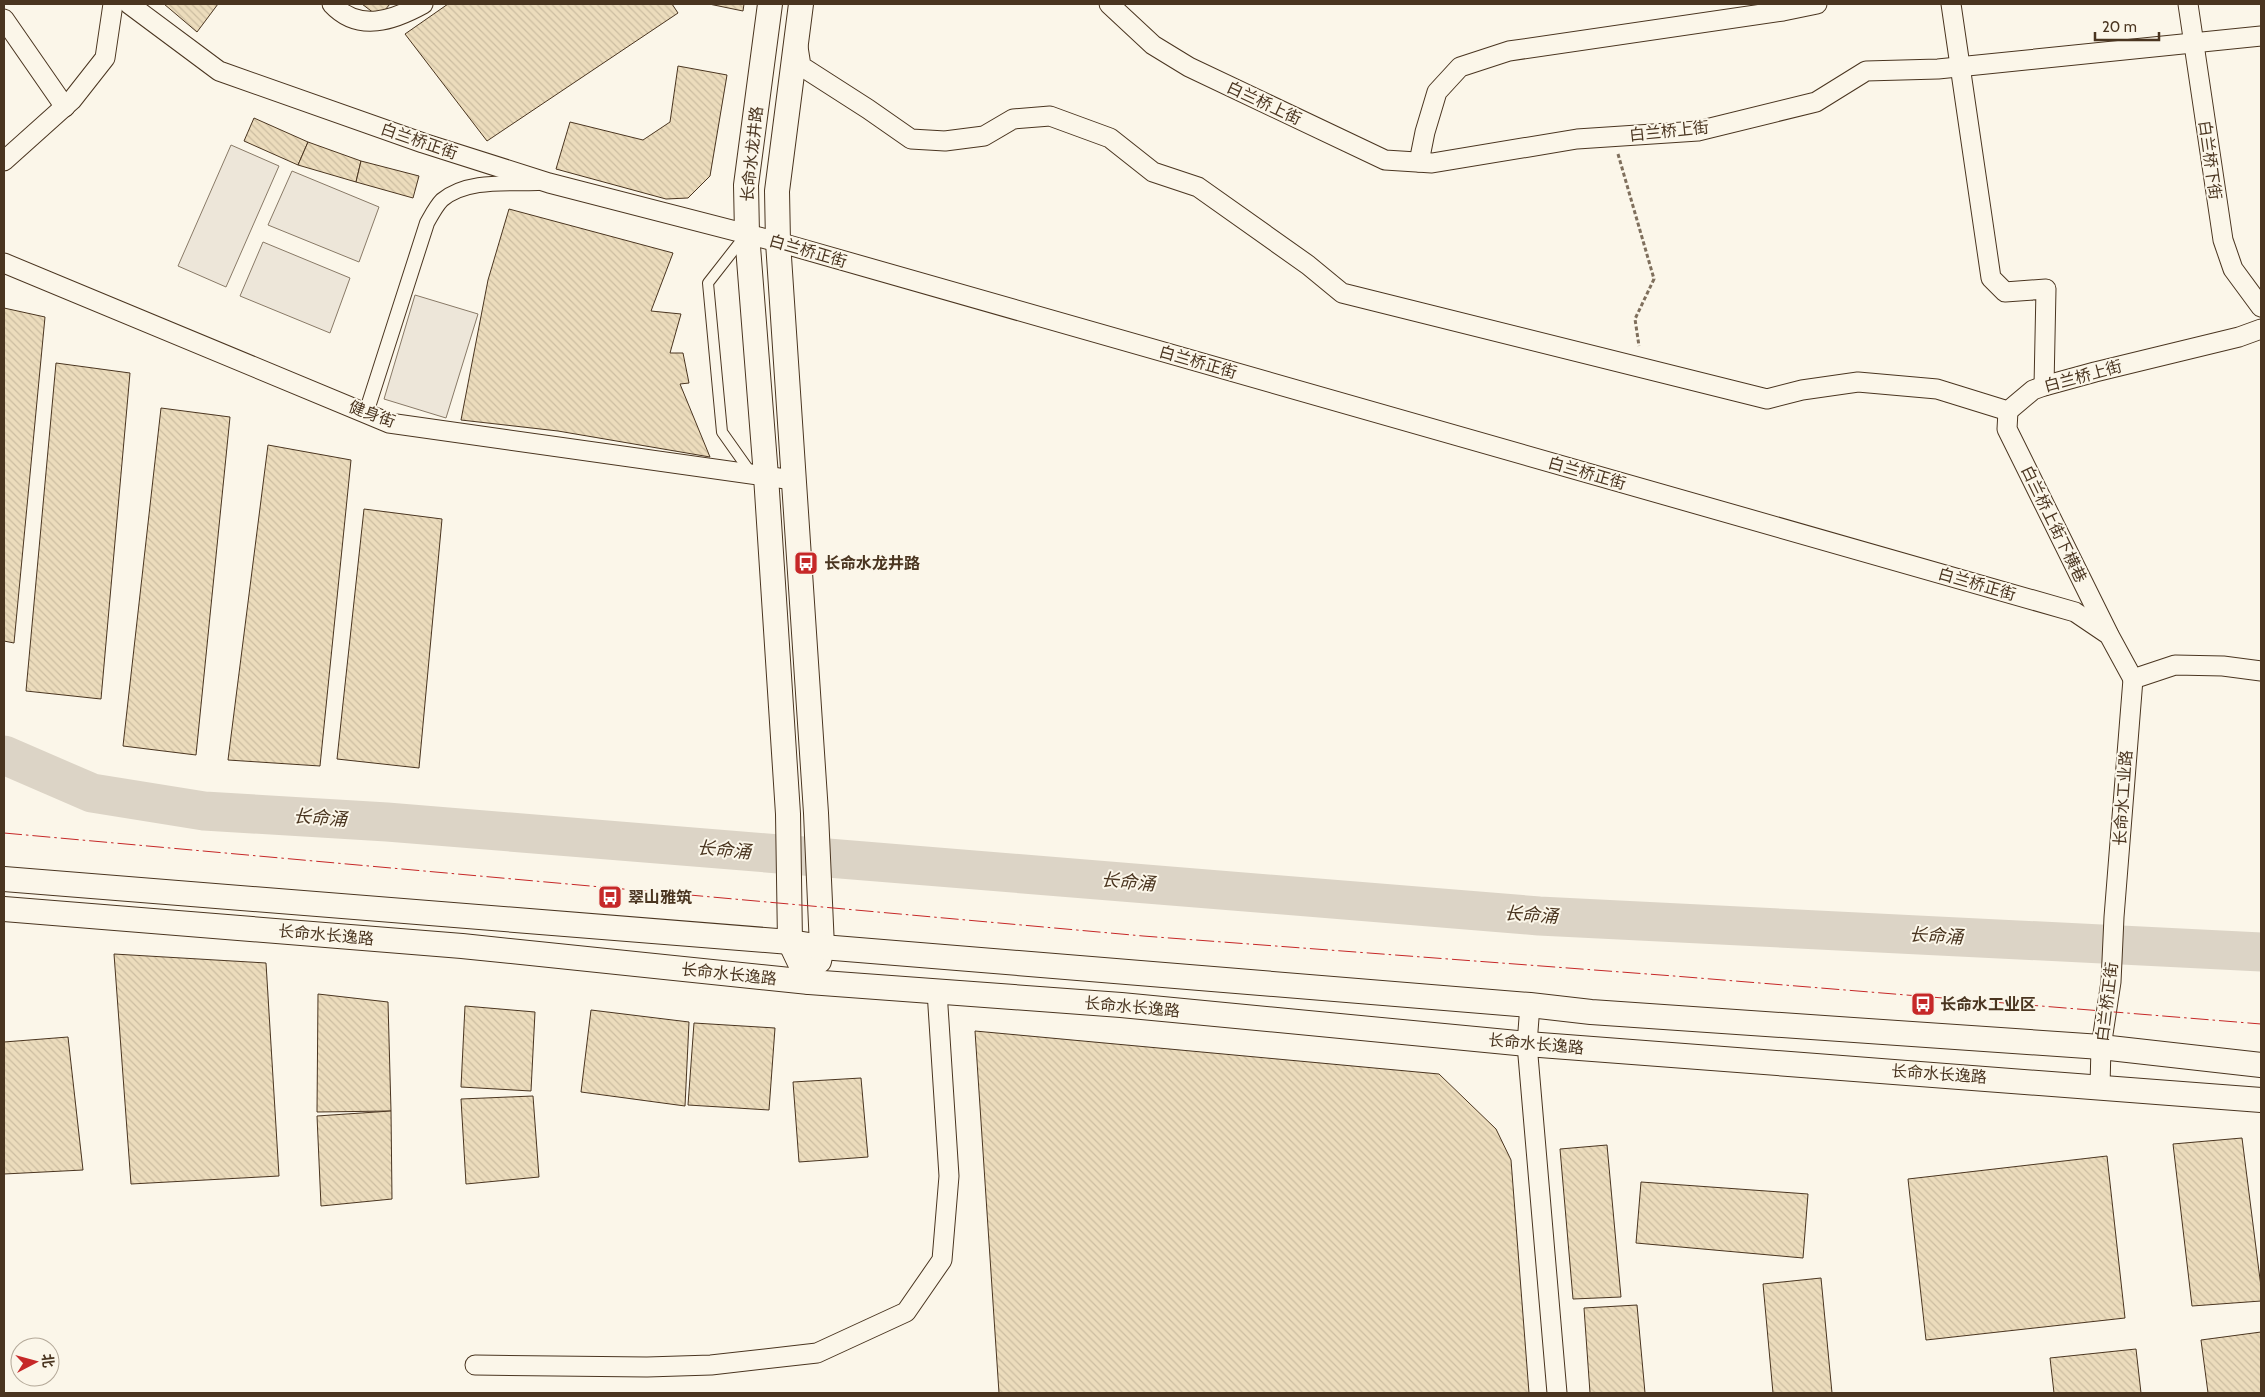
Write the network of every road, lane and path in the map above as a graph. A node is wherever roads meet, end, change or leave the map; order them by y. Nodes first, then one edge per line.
1 (113, 4) edge
2 (130, 4) edge
3 (332, 4) edge
4 (423, 4) edge
5 (770, 4) edge
6 (801, 4) edge
7 (1109, 4) edge
8 (1817, 4) edge
9 (1951, 4) edge
10 (2188, 4) edge
11 (4, 19) edge
12 (796, 36) junction
13 (2261, 36) edge
14 (2194, 42) junction
15 (1960, 66) junction
16 (65, 106) junction
17 (1614, 137) junction
18 (4, 159) edge
19 (1419, 162) junction
20 (549, 183) junction
21 (747, 234) junction
22 (778, 242) junction
23 (4, 263) edge
24 (2261, 307) edge
25 (2261, 329) edge
26 (1642, 367) junction
27 (2044, 386) junction
28 (2008, 411) junction
29 (366, 413) junction
30 (759, 475) junction
31 (794, 480) junction
32 (2109, 635) junction
33 (2261, 672) edge
34 (2133, 679) junction
35 (4, 879) edge
36 (4, 909) edge
37 (2114, 917) joint
38 (790, 942) junction
39 (822, 947) junction
40 (812, 982) junction
41 (937, 991) junction
42 (1530, 1005) junction
43 (1527, 1044) junction
44 (2102, 1047) junction
45 (2261, 1065) edge
46 (2100, 1086) junction
47 (2261, 1100) edge
48 (475, 1366) dead end
49 (1557, 1393) edge

1 - 16 street
2 - 20 street, 白兰桥正街
3 - 4 street
5 - 21 street, 长命水龙井路
6 - 12 street, 长命水龙井路
7 - 19 street, 白兰桥上街
8 - 19 street
9 - 15 street
10 - 14 street, 白兰桥下街
11 - 16 street
12 - 22 street, 长命水龙井路
12 - 26 street
13 - 14 street, 白兰桥上街
14 - 15 street, 白兰桥上街
14 - 24 street, 白兰桥下街
15 - 17 street, 白兰桥上街
15 - 27 street
16 - 18 street
17 - 19 street, 白兰桥上街
17 - 26 path
20 - 21 street, 白兰桥正街
20 - 29 street
21 - 22 street, 白兰桥正街
21 - 30 street, 长命水龙井路
21 - 30 lane
22 - 31 street, 长命水龙井路
22 - 32 street, 白兰桥正街
23 - 29 street, 健身街
25 - 27 street, 白兰桥上街
26 - 28 street
27 - 28 street, 白兰桥上街
28 - 32 street, 白兰桥上街下横巷
29 - 30 street, 健身街
30 - 31 street, 健身街
30 - 38 street, 长命水龙井路
31 - 39 street, 长命水龙井路
32 - 34 street, 白兰桥正街
33 - 34 street
34 - 37 street, 长命水工业路
35 - 38 street, 长命水长逸路
36 - 40 street, 长命水长逸路
37 - 44 street, 白兰桥正街
38 - 39 street, 长命水长逸路
38 - 40 street
39 - 40 street
39 - 42 street, 长命水长逸路
40 - 41 street, 长命水长逸路
41 - 43 street, 长命水长逸路
41 - 48 street
42 - 43 street
42 - 44 street, 长命水长逸路
43 - 46 street, 长命水长逸路
43 - 49 street
44 - 45 street, 长命水长逸路
44 - 46 street, 白兰桥正街
46 - 47 street, 长命水长逸路

